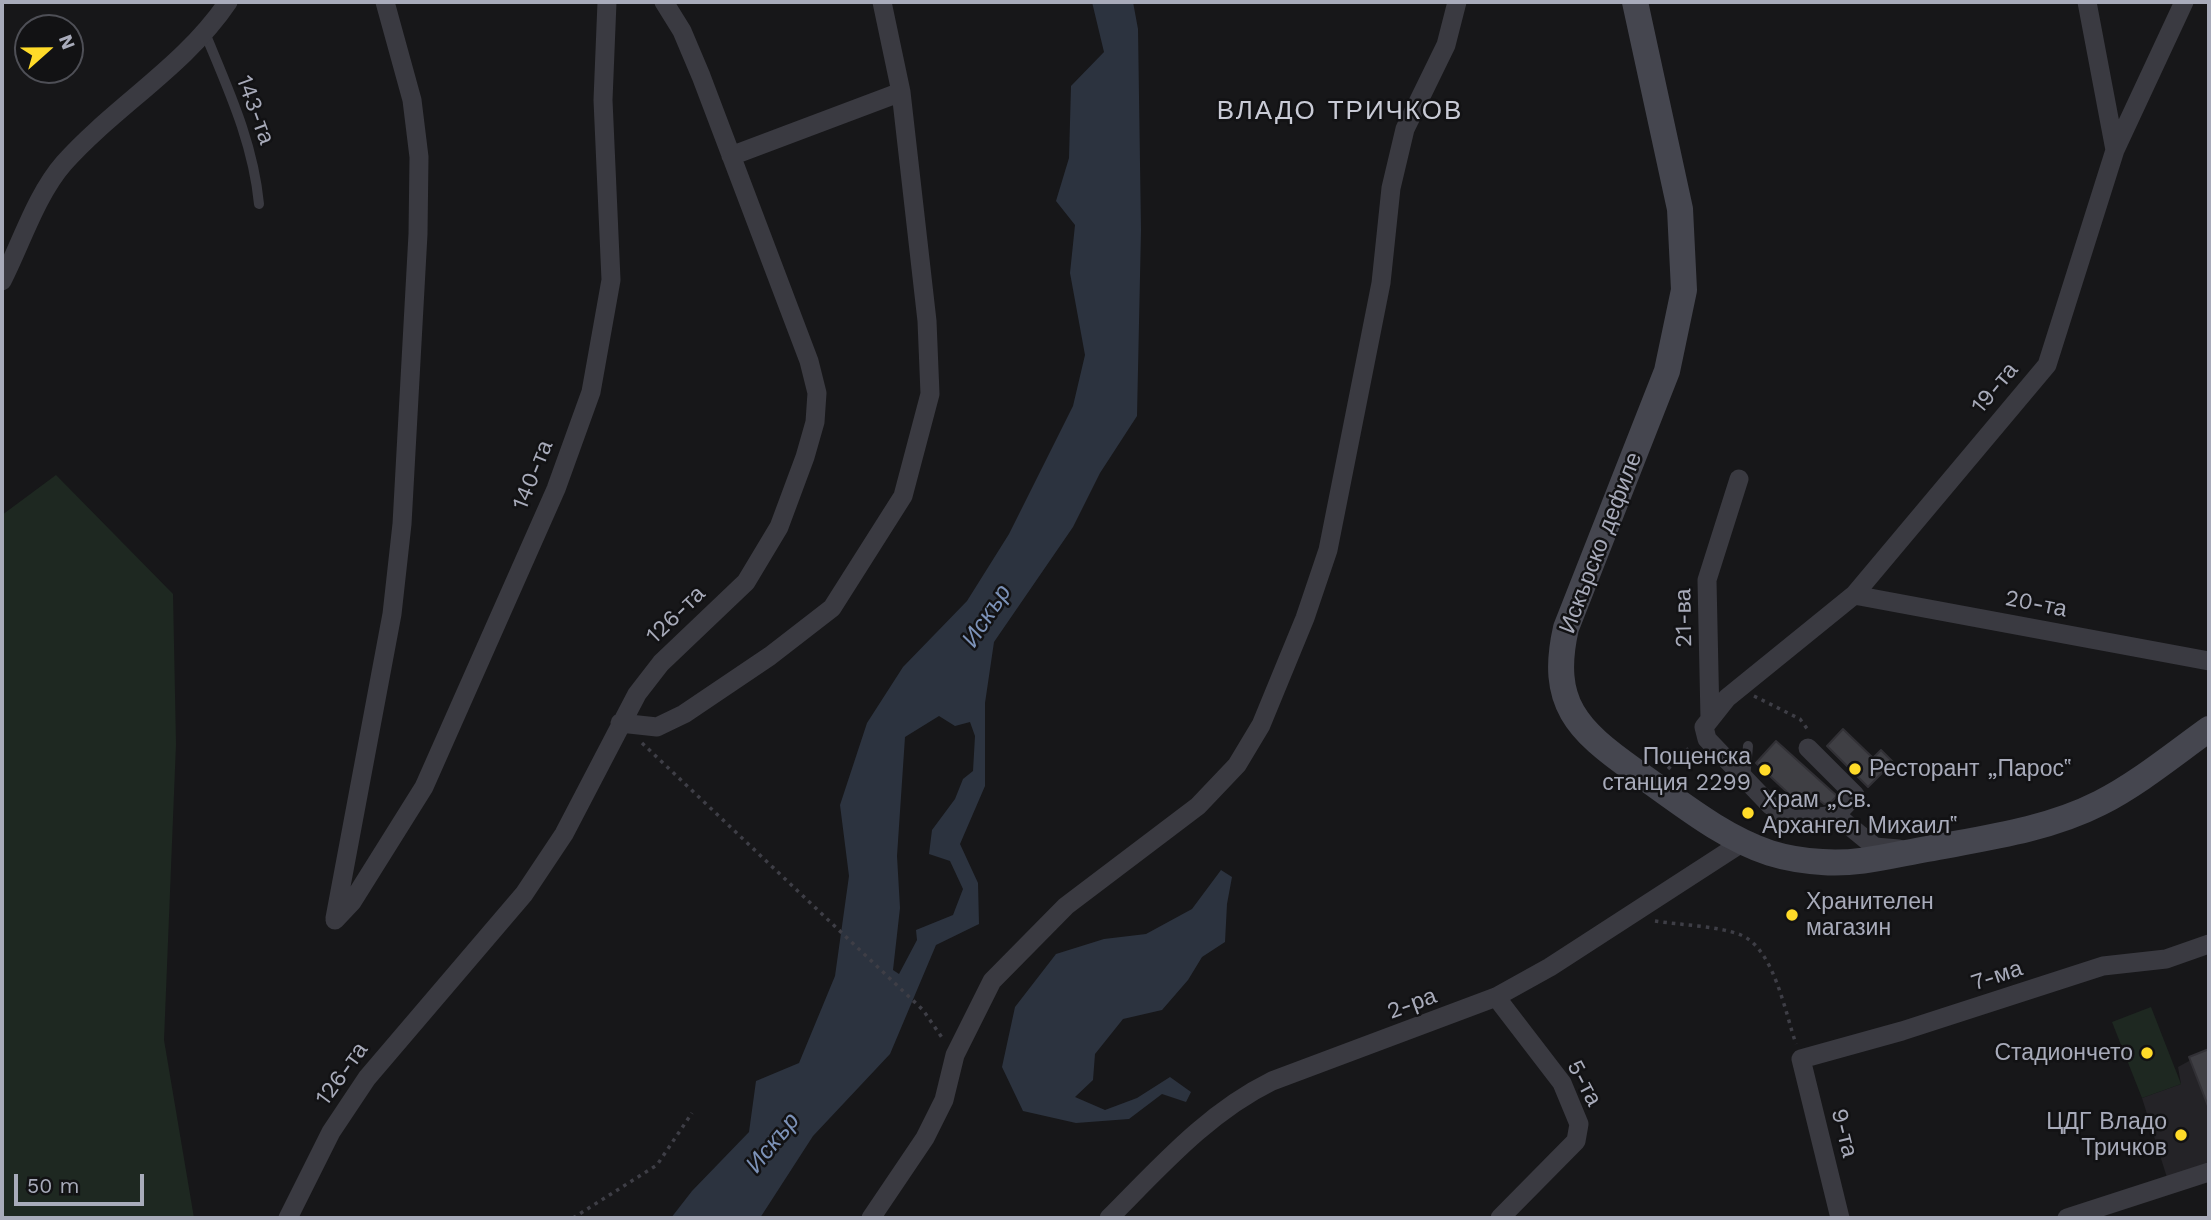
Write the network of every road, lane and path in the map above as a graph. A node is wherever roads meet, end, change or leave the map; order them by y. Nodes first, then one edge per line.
1 (228, 2) edge
2 (384, 2) edge
3 (607, 2) edge
4 (664, 2) edge
5 (882, 2) edge
6 (1457, 2) edge
7 (1635, 2) edge
8 (2087, 2) edge
9 (2184, 2) edge
10 (205, 33) junction
11 (901, 92) junction
12 (2115, 150) junction
13 (731, 156) junction
14 (260, 204) dead end
15 (2, 281) edge
16 (1739, 479) dead end
17 (1854, 595) junction
18 (2209, 661) edge
19 (1746, 682) junction
20 (620, 723) junction
21 (1707, 726) junction
22 (2209, 729) edge
23 (1748, 746) dead end
24 (1808, 748) joint
25 (1745, 779) junction
26 (1653, 784) junction
27 (1836, 815) junction
28 (1743, 842) junction
29 (1918, 850) junction
30 (1626, 916) junction
31 (2208, 950) edge
32 (1496, 997) junction
33 (954, 1055) junction
34 (1801, 1059) junction
35 (692, 1112) dead end
36 (2209, 1172) edge
37 (292, 1210) edge
38 (573, 1218) edge
39 (872, 1218) edge
40 (1110, 1218) edge
41 (1500, 1218) edge
42 (1840, 1218) edge
43 (2067, 1218) edge

1 - 10 street
2 - 3 street, 140-та
4 - 13 street, 126-та
5 - 11 street
6 - 33 street
7 - 26 main road, Искърско дефиле
8 - 12 street
9 - 12 street, 19-та
10 - 14 lane, 143-та
10 - 15 street
11 - 13 street
11 - 20 street
12 - 17 street, 19-та
13 - 20 street, 126-та
16 - 21 street, 21-ва
17 - 18 street, 20-та
17 - 19 street, 19-та
19 - 21 street, 19-та
19 - 24 path
20 - 33 path
20 - 37 street, 126-та
21 - 25 street
21 - 26 path
22 - 29 main road, Искърско дефиле
23 - 25 lane
24 - 27 street
25 - 27 street
26 - 28 main road, Искърско дефиле
27 - 29 street
28 - 29 main road, Искърско дефиле
28 - 30 street, 2-ра
30 - 32 street, 2-ра
30 - 34 path
31 - 34 street, 7-ма
32 - 40 street, 2-ра
32 - 41 street, 5-та
33 - 39 street
34 - 42 street, 9-та
35 - 38 path
36 - 43 street

